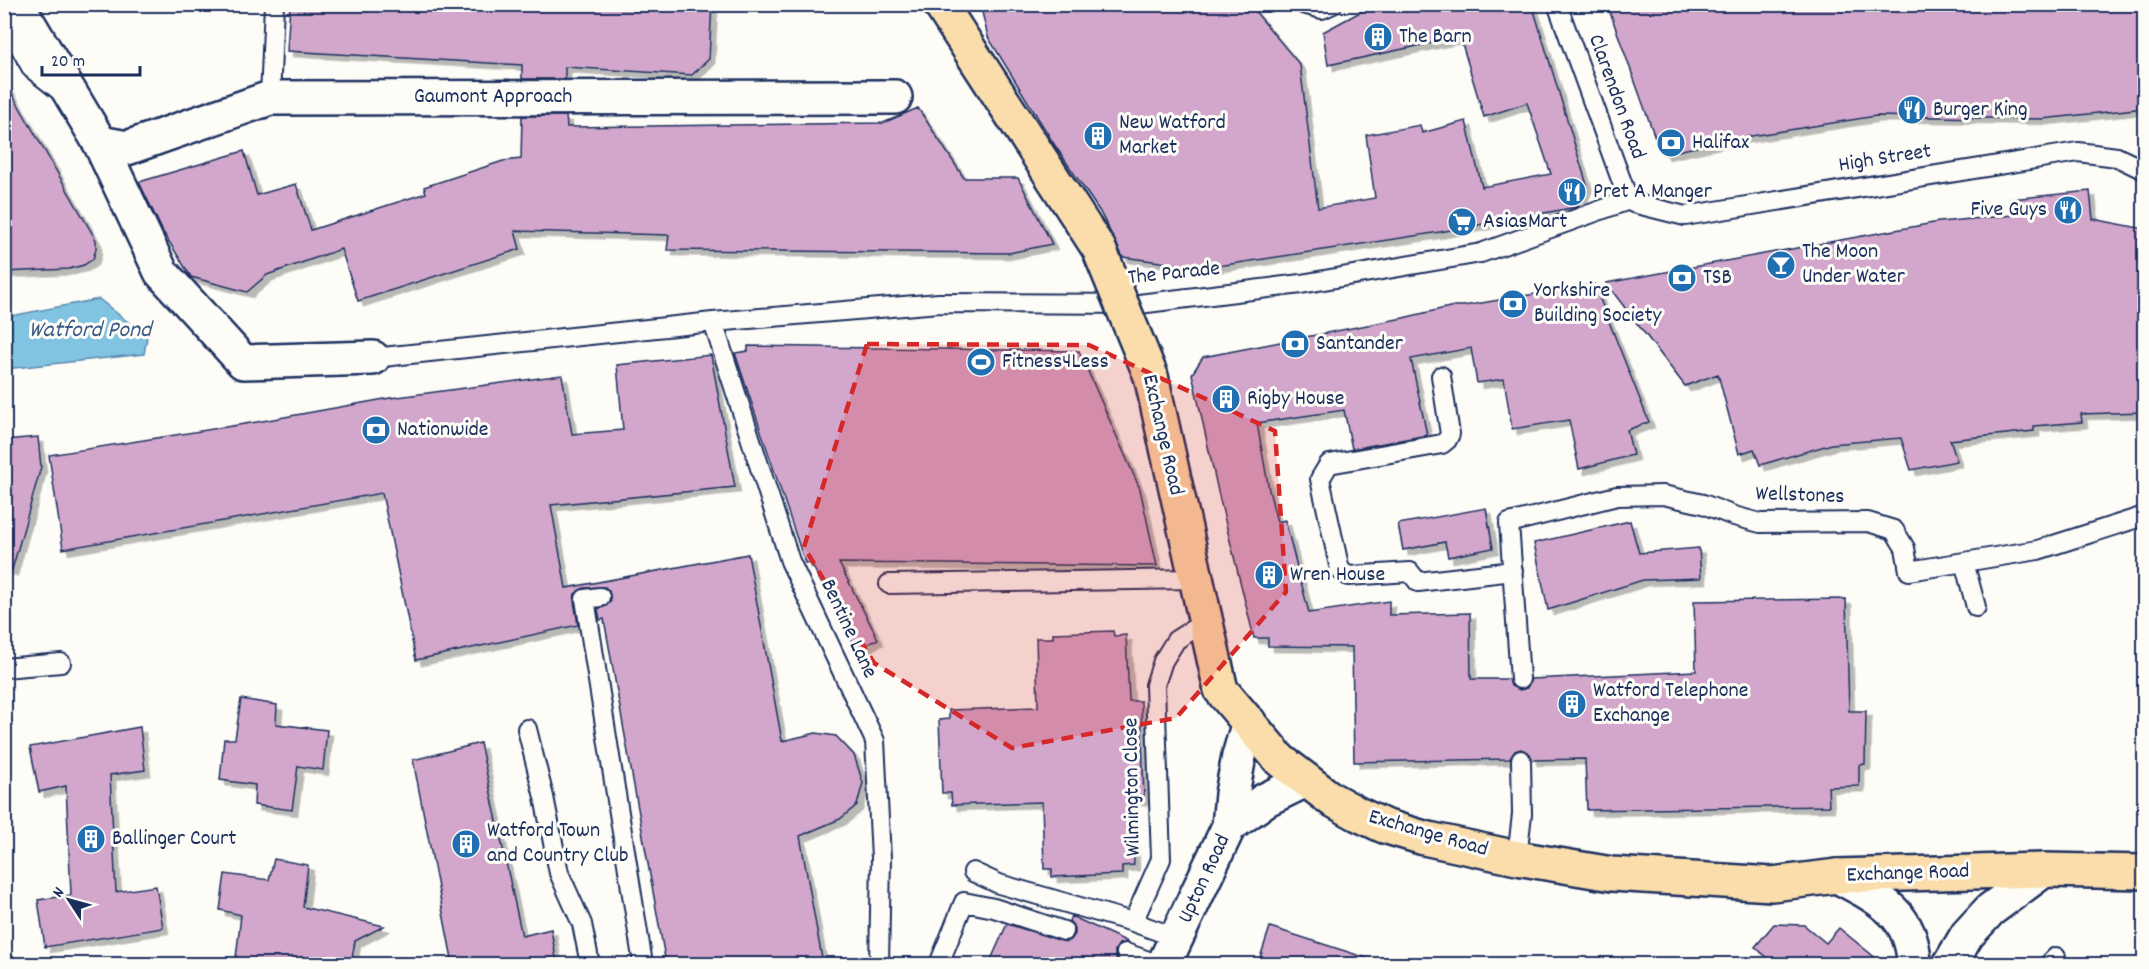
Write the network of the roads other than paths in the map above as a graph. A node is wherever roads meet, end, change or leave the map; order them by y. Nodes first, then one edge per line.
1 (17, 4) edge
2 (274, 4) edge
3 (940, 4) edge
4 (1303, 4) edge
5 (1333, 4) edge
6 (1557, 4) edge
7 (4, 18) edge
8 (895, 97) dead end
9 (270, 98) junction
10 (75, 103) junction
11 (100, 142) junction
12 (2145, 170) edge
13 (1631, 202) junction
14 (713, 322) junction
15 (372, 358) joint
16 (1441, 376) dead end
17 (2145, 516) edge
18 (1964, 562) junction
19 (1513, 570) junction
20 (1195, 579) junction
21 (889, 584) dead end
22 (600, 597) dead end
23 (1976, 607) dead end
24 (1206, 621) junction
25 (62, 663) dead end
26 (4, 668) edge
27 (1520, 679) dead end
28 (1249, 722) junction
29 (527, 729) dead end
30 (1521, 760) dead end
31 (1304, 780) junction
32 (1229, 826) junction
33 (1517, 858) junction
34 (2044, 870) junction
35 (973, 872) dead end
36 (2145, 872) edge
37 (1837, 876) junction
38 (1133, 922) junction
39 (1064, 931) dead end
40 (1171, 951) edge
41 (1126, 953) dead end
42 (590, 964) edge
43 (643, 964) edge
44 (879, 964) edge
45 (939, 964) edge
46 (1157, 964) edge
47 (1914, 964) edge
48 (1950, 964) edge

1 - 10 street
2 - 9 lane
3 - 20 main road, Exchange Road, bridge
4 - 5 lane
6 - 13 lane, Clarendon Road
7 - 10 lane
8 - 9 street, Gaumont Approach
9 - 11 street, Gaumont Approach
10 - 11 street
11 - 15 street
12 - 13 lane, High Street
13 - 14 lane, The Parade
14 - 15 lane, The Parade
14 - 44 lane, Bentine Lane
16 - 19 lane
17 - 18 lane, Wellstones
18 - 19 lane, Wellstones
18 - 23 lane
19 - 27 lane, Wellstones
20 - 21 lane
20 - 24 main road, Exchange Road
22 - 43 lane
24 - 28 main road, Exchange Road
24 - 38 lane, Wilmington Close
25 - 26 lane
28 - 31 main road, Exchange Road
28 - 32 street, Upton Road
29 - 42 lane
30 - 33 lane
31 - 32 street, Upton Road
31 - 33 main road, Exchange Road
32 - 40 street, Upton Road
33 - 37 main road, Exchange Road
34 - 36 main road, Exchange Road
34 - 37 main road, Exchange Road
34 - 48 street
35 - 38 lane
37 - 47 street
38 - 40 lane
39 - 45 lane
41 - 46 lane

